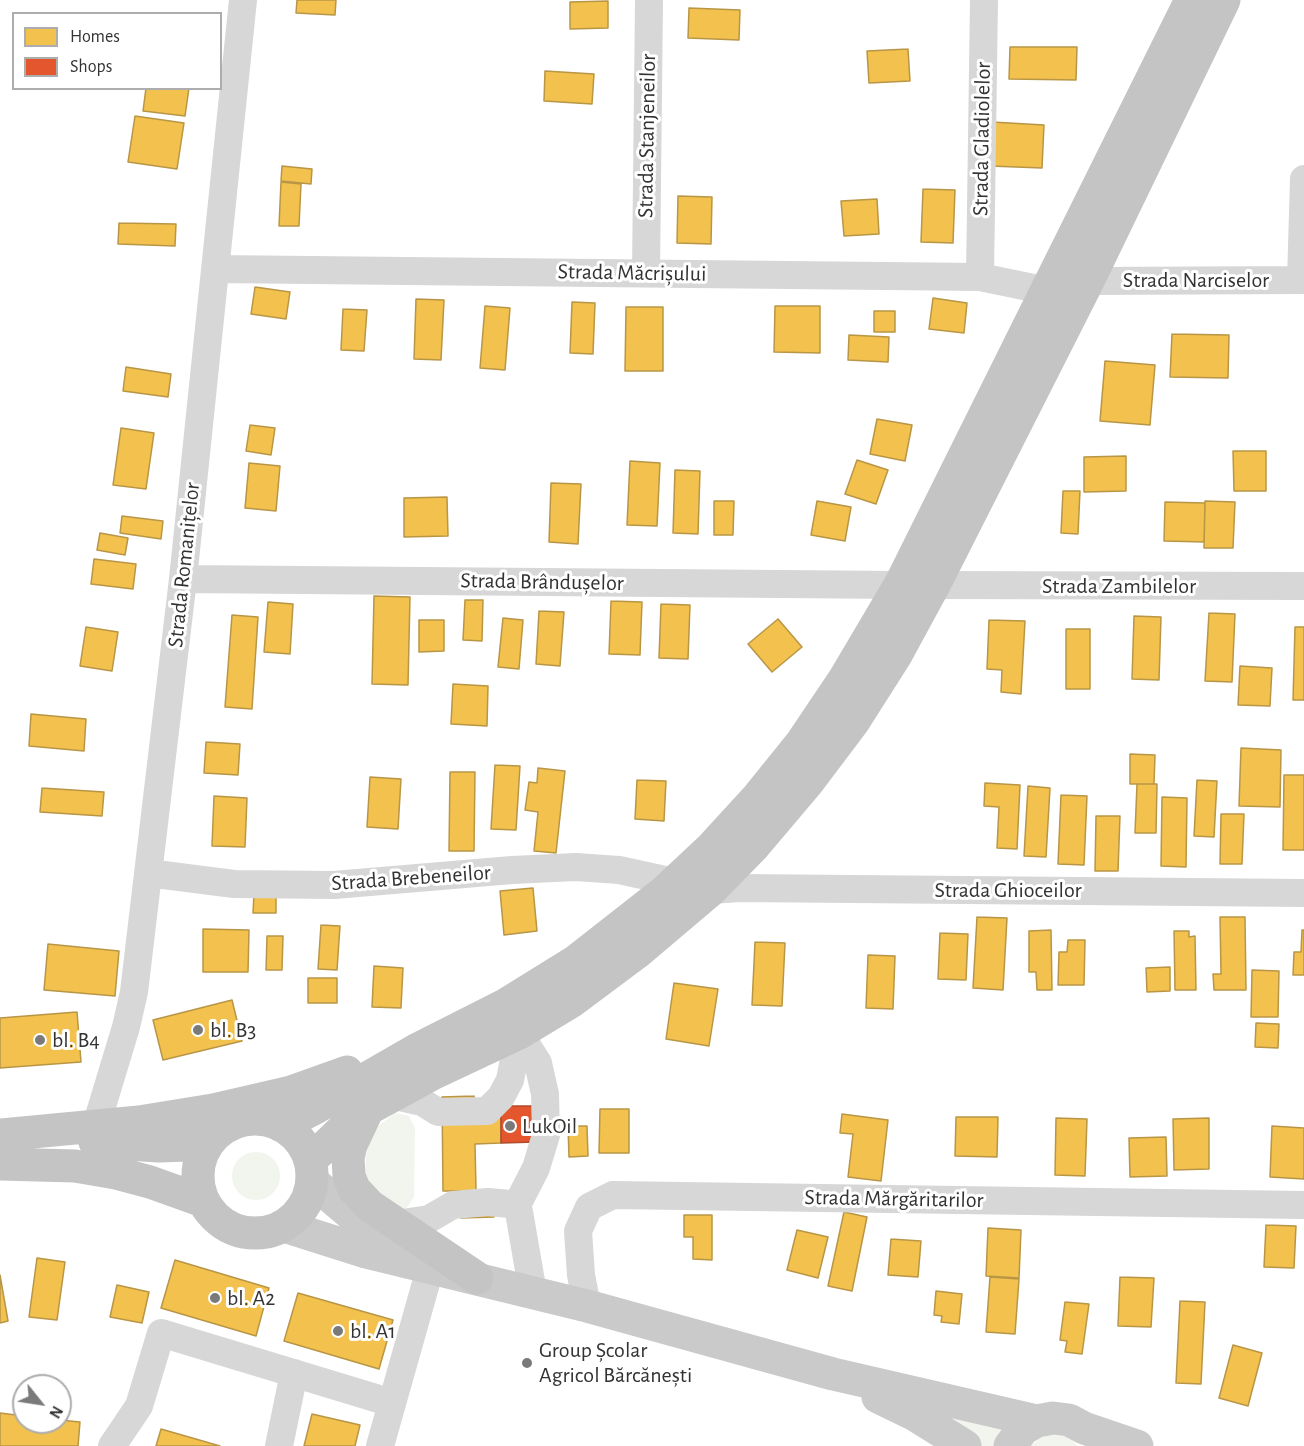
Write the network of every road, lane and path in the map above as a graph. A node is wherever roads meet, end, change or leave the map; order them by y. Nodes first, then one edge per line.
1 (243, 0) edge
2 (649, 0) edge
3 (984, 0) edge
4 (1191, 0) edge
5 (1224, 0) edge
6 (1304, 179) edge
7 (215, 268) junction
8 (646, 273) junction
9 (981, 277) junction
10 (1302, 280) edge
11 (1088, 281) junction
12 (1048, 291) junction
13 (183, 579) junction
14 (900, 585) junction
15 (934, 585) junction
16 (1304, 586) edge
17 (148, 873) junction
18 (674, 882) junction
19 (711, 890) junction
20 (1304, 893) edge
21 (519, 1033) junction
22 (444, 1036) junction
23 (380, 1102) junction
24 (96, 1125) junction
25 (282, 1125) junction
26 (0, 1135) edge
27 (0, 1140) edge
28 (210, 1141) junction
29 (0, 1164) edge
30 (312, 1171) junction
31 (203, 1201) junction
32 (1304, 1205) edge
33 (516, 1208) junction
34 (396, 1224) junction
35 (284, 1226) junction
36 (430, 1269) junction
37 (477, 1278) junction
38 (533, 1293) junction
39 (587, 1306) junction
40 (294, 1373) junction
41 (833, 1374) junction
42 (392, 1403) junction
43 (139, 1406) junction
44 (1037, 1421) junction
45 (1091, 1437) edge
46 (112, 1446) edge
47 (127, 1446) edge
48 (279, 1446) edge
49 (380, 1446) edge
50 (965, 1446) edge
51 (1010, 1446) edge
52 (1137, 1446) edge

1 - 7 street, Strada Romanițelor
2 - 8 street, Strada Stanjeneilor
3 - 9 street, Strada Gladiolelor
4 - 12 highway
5 - 11 highway
6 - 10 street
7 - 8 street, Strada Măcrișului
7 - 13 street, Strada Romanițelor
8 - 9 street, Strada Măcrișului
9 - 12 street, Strada Măcrișului
10 - 11 street, Strada Narciselor
11 - 15 highway
12 - 14 highway
13 - 14 street, Strada Brândușelor
13 - 17 street, Strada Romanițelor
14 - 18 highway
15 - 16 street, Strada Zambilelor
15 - 19 highway
17 - 18 street, Strada Brebeneilor
17 - 24 street, Strada Romanițelor
18 - 22 highway
19 - 20 street, Strada Ghioceilor
19 - 21 highway
21 - 23 highway
21 - 23 street
21 - 33 street
22 - 24 highway
22 - 25 highway
23 - 30 highway
23 - 34 highway
24 - 26 highway
25 - 28 highway
25 - 30 highway
27 - 28 highway
28 - 31 highway
29 - 31 highway
30 - 35 highway
30 - 37 main road
31 - 35 highway
32 - 39 street, Strada Mărgăritarilor
33 - 34 street
33 - 38 street
34 - 37 highway
35 - 36 main road
36 - 37 main road
36 - 42 street
37 - 38 main road
38 - 39 main road
39 - 41 main road
40 - 42 street
40 - 43 street
40 - 48 street
41 - 44 main road
41 - 50 main road
42 - 49 street
43 - 46 street
43 - 47 street
44 - 45 main road
44 - 51 main road
45 - 52 main road

